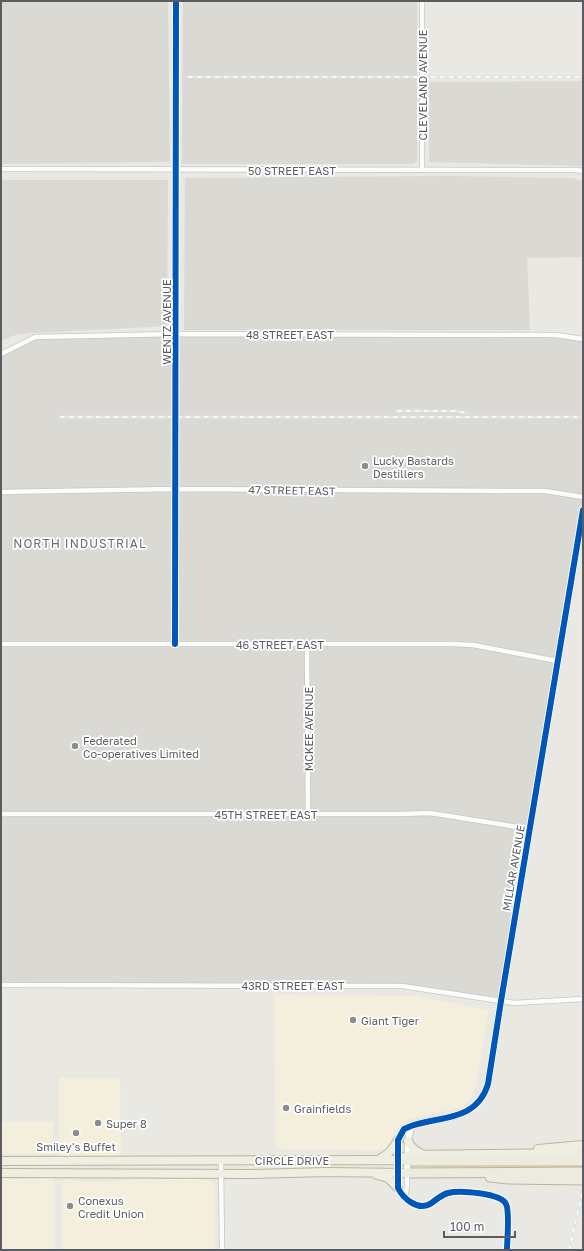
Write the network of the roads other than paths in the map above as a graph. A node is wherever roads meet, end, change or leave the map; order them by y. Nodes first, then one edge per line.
1 (176, 1) edge
2 (422, 1) edge
3 (1, 170) edge
4 (176, 170) junction
5 (422, 170) junction
6 (583, 171) edge
7 (176, 334) junction
8 (583, 339) edge
9 (1, 354) edge
10 (174, 489) junction
11 (1, 492) edge
12 (583, 497) edge
13 (583, 510) edge
14 (1, 644) edge
15 (175, 644) junction
16 (308, 644) junction
17 (558, 661) junction
18 (1, 814) edge
19 (308, 814) junction
20 (530, 829) junction
21 (1, 985) edge
22 (583, 999) edge
23 (501, 1000) junction
24 (411, 1126) junction
25 (398, 1140) junction
26 (408, 1141) junction
27 (582, 1153) edge
28 (424, 1155) junction
29 (408, 1158) junction
30 (221, 1160) junction
31 (377, 1160) junction
32 (398, 1160) junction
33 (1, 1161) edge
34 (361, 1172) junction
35 (583, 1172) edge
36 (1, 1173) edge
37 (221, 1173) junction
38 (403, 1173) junction
39 (445, 1173) junction
40 (560, 1180) junction
41 (583, 1180) edge
42 (583, 1184) edge
43 (398, 1188) junction
44 (405, 1198) junction
45 (222, 1250) edge
46 (507, 1250) edge

1 - 4 street, WENTZ AVENUE
2 - 5 street, CLEVELAND AVENUE
3 - 4 street, 50 STREET EAST
4 - 5 street, 50 STREET EAST
4 - 7 street, WENTZ AVENUE
5 - 6 street, 50 STREET EAST
7 - 8 street, 48 STREET EAST
7 - 9 street, 48 STREET EAST
7 - 10 street, WENTZ AVENUE
10 - 11 street, 47 STREET EAST
10 - 12 street, 47 STREET EAST
10 - 15 street, WENTZ AVENUE
13 - 17 street, MILLAR AVENUE
14 - 15 street, 46 STREET EAST
15 - 16 street, 46 STREET EAST
16 - 17 street, 46 STREET EAST
16 - 19 street, MCKEE AVENUE
17 - 20 street, MILLAR AVENUE
18 - 19 street, 45TH STREET EAST
19 - 20 street, 45TH STREET EAST
20 - 23 street, MILLAR AVENUE
21 - 23 street, 43RD STREET EAST
22 - 23 street, 43RD STREET EAST
23 - 24 street, MILLAR AVENUE
24 - 25 street
24 - 26 street
25 - 31 highway
25 - 32 street
26 - 28 highway
26 - 29 street
27 - 28 highway
27 - 29 highway, CIRCLE DRIVE
28 - 29 highway
29 - 32 highway, CIRCLE DRIVE
29 - 38 street
30 - 31 highway, CIRCLE DRIVE
30 - 33 highway, CIRCLE DRIVE
30 - 37 street
31 - 32 highway, CIRCLE DRIVE
32 - 38 street
34 - 37 highway, CIRCLE DRIVE
34 - 38 highway, CIRCLE DRIVE
34 - 43 highway
35 - 39 highway, CIRCLE DRIVE
36 - 37 highway, CIRCLE DRIVE
37 - 45 street
38 - 39 highway, CIRCLE DRIVE
38 - 43 street
38 - 44 street
39 - 40 highway
40 - 41 highway
40 - 42 highway
43 - 44 street
44 - 46 street

